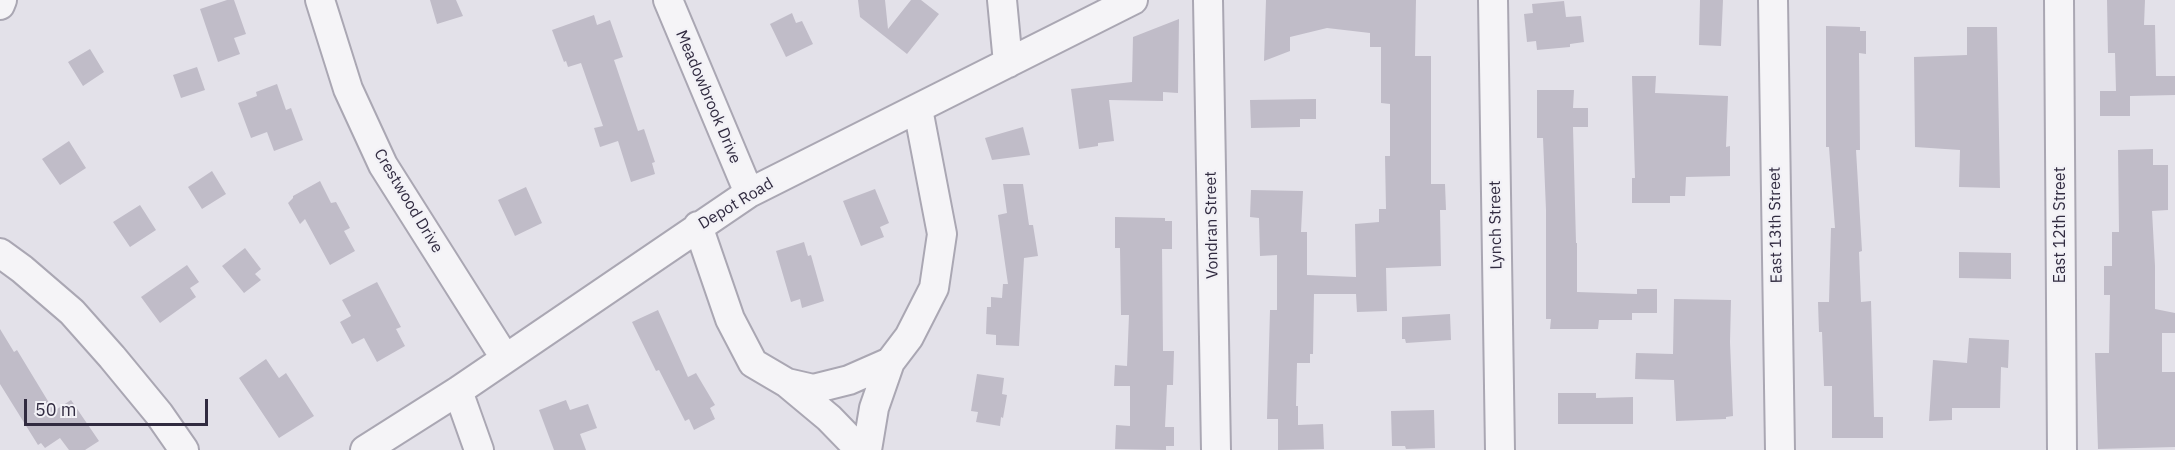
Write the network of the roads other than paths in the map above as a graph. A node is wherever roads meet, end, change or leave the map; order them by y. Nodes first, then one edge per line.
1 (2, 0) edge
2 (320, 0) edge
3 (668, 0) edge
4 (1002, 0) edge
5 (1133, 0) edge
6 (1208, 0) edge
7 (1493, 0) edge
8 (1773, 0) edge
9 (2059, 0) edge
10 (0, 5) edge
11 (1008, 63) junction
12 (918, 109) junction
13 (749, 193) junction
14 (698, 226) junction
15 (0, 253) edge
16 (505, 358) junction
17 (890, 362) junction
18 (787, 383) junction
19 (458, 391) junction
20 (184, 450) edge
21 (365, 450) edge
22 (479, 450) edge
23 (860, 450) edge
24 (867, 450) edge
25 (1216, 450) edge
26 (1500, 450) edge
27 (1780, 450) edge
28 (2062, 450) edge

1 - 10 street
2 - 16 street, Crestwood Drive
3 - 13 street, Meadowbrook Drive
4 - 11 street
5 - 11 street, Depot Road
6 - 25 street, Vondran Street
7 - 26 street, Lynch Street
8 - 27 street, East 13th Street
9 - 28 street, East 12th Street
11 - 12 street, Depot Road
12 - 13 street, Depot Road
12 - 17 street
13 - 14 street, Depot Road
14 - 16 street, Depot Road
14 - 18 street
15 - 20 street
16 - 19 street, Depot Road
17 - 18 street
17 - 24 street
18 - 23 street
19 - 21 street, Depot Road
19 - 22 street

